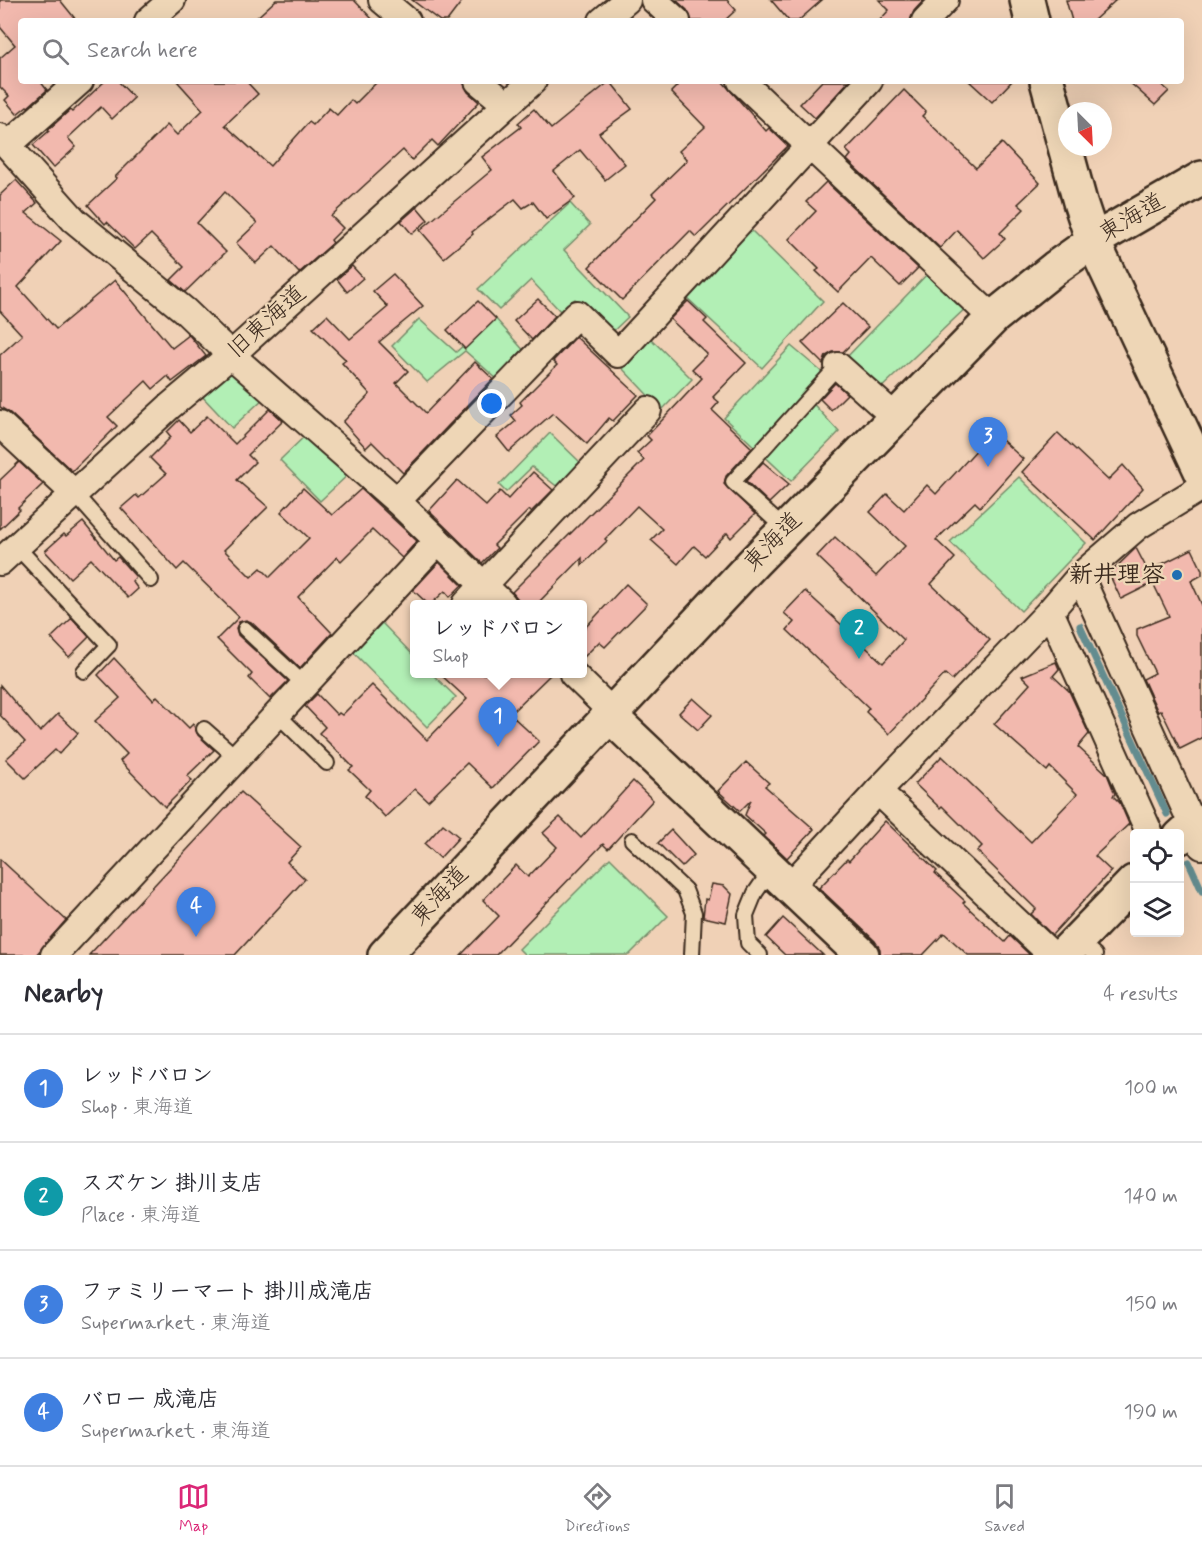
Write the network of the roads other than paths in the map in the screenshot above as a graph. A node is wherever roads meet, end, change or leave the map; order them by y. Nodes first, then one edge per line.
1 (172, 0) edge
2 (382, 0) edge
3 (627, 0) edge
4 (654, 0) edge
5 (945, 0) edge
6 (1027, 0) edge
7 (151, 18) edge
8 (403, 18) edge
9 (606, 18) edge
10 (674, 18) edge
11 (928, 18) edge
12 (1031, 18) edge
13 (76, 84) edge
14 (482, 84) edge
15 (529, 84) edge
16 (744, 84) edge
17 (866, 84) edge
18 (1048, 84) edge
19 (506, 104) junction
20 (4, 141) edge
21 (809, 144) junction
22 (1202, 178) edge
23 (1093, 241) junction
24 (994, 317) junction
25 (231, 355) junction
26 (838, 366) joint
27 (648, 411) dead end
28 (895, 417) junction
29 (0, 424) edge
30 (1202, 473) edge
31 (1202, 488) edge
32 (75, 494) junction
33 (397, 501) junction
34 (786, 530) junction
35 (438, 541) junction
36 (8, 555) edge
37 (1080, 576) junction
38 (151, 580) dead end
39 (484, 585) junction
40 (470, 600) edge
41 (499, 600) edge
42 (1050, 611) junction
43 (245, 629) dead end
44 (84, 671) dead end
45 (577, 678) edge
46 (305, 685) junction
47 (277, 714) junction
48 (610, 714) junction
49 (204, 729) dead end
50 (237, 758) junction
51 (327, 763) dead end
52 (878, 791) junction
53 (1148, 829) edge
54 (1194, 833) edge
55 (632, 840) dead end
56 (781, 878) junction
57 (1133, 883) edge
58 (1072, 951) edge
59 (54, 955) edge
60 (386, 955) edge
61 (692, 955) edge
62 (760, 955) edge
63 (862, 955) edge

1 - 7 street
2 - 8 street
3 - 9 street
4 - 10 street
5 - 11 street
6 - 12 main road
13 - 20 street
14 - 19 street
15 - 19 street, 旧東海道
16 - 21 street
17 - 21 street
18 - 23 main road
19 - 25 street, 旧東海道
20 - 25 street
21 - 24 street
21 - 33 street
22 - 23 main road, 東海道
23 - 24 main road, 東海道
23 - 30 main road
24 - 28 main road, 東海道
25 - 32 street, 旧東海道
25 - 33 street
26 - 28 street
26 - 34 lane
27 - 39 street
28 - 34 main road, 東海道
29 - 32 street
31 - 37 street
32 - 36 street, 旧東海道
32 - 38 lane
33 - 35 street
34 - 48 main road, 東海道
35 - 39 street
35 - 46 street
36 - 44 lane
37 - 42 street
37 - 54 street
39 - 40 street
39 - 41 street
42 - 52 street
42 - 53 street
43 - 46 lane
45 - 48 street
46 - 47 street
47 - 50 street
47 - 51 lane
48 - 56 main road
48 - 60 main road, 東海道
49 - 50 lane
50 - 59 street
52 - 56 street
52 - 58 street
55 - 61 lane
56 - 62 lane
56 - 63 main road
57 - 58 main road

